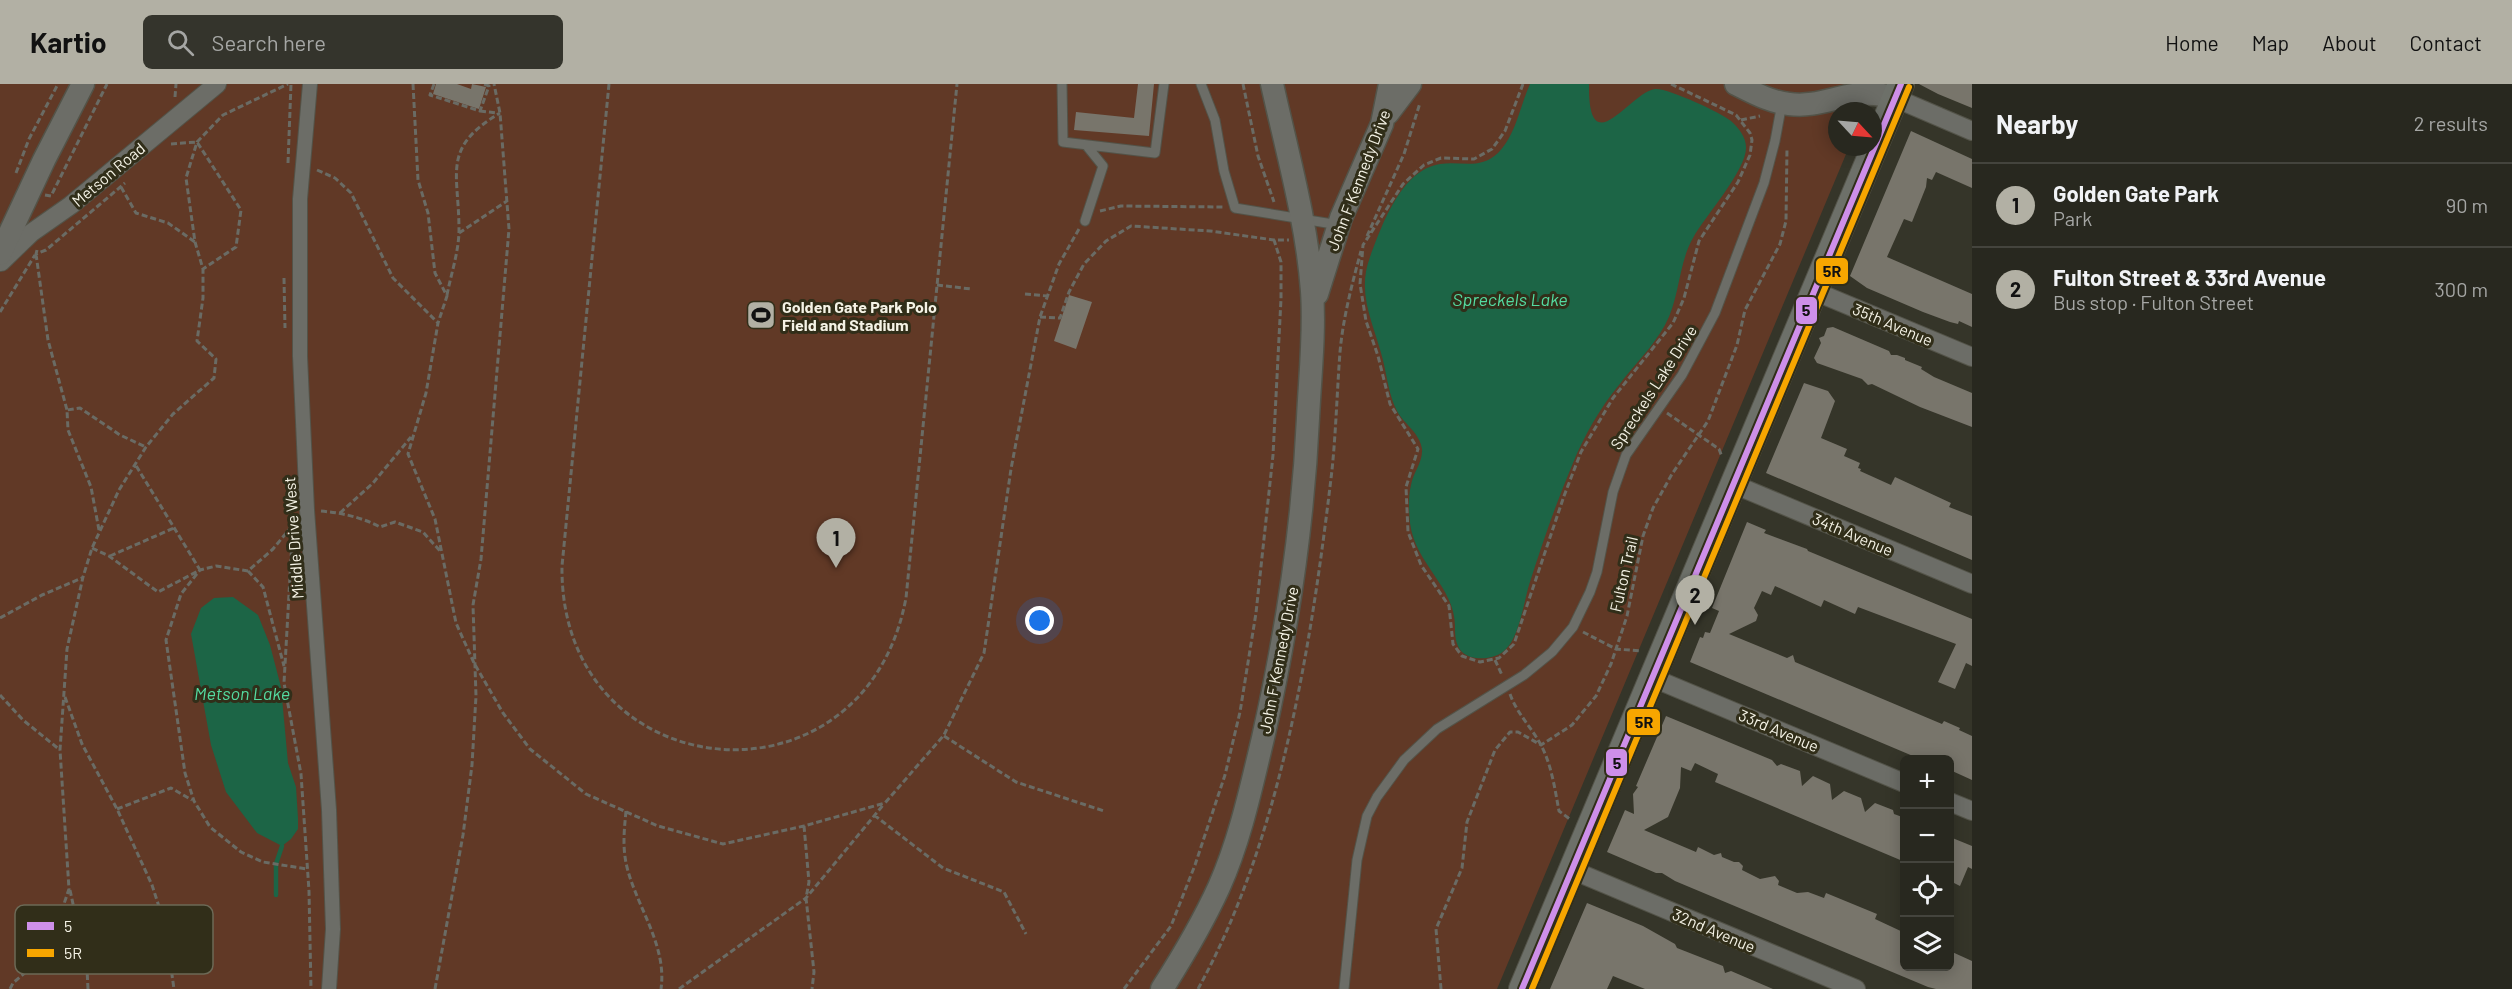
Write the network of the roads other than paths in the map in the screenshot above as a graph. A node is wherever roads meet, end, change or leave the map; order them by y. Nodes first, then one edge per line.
1 (83, 84) edge
2 (217, 84) edge
3 (310, 84) edge
4 (1062, 84) edge
5 (1164, 84) edge
6 (1201, 84) edge
7 (1272, 84) edge
8 (1390, 84) edge
9 (1410, 84) edge
10 (1736, 84) edge
11 (1898, 91) edge
12 (1782, 103) junction
13 (1972, 130) edge
14 (1377, 136) junction
15 (1086, 145) junction
16 (1085, 221) road end
17 (1339, 225) junction
18 (1297, 230) junction
19 (0, 254) edge
20 (0, 263) edge
21 (1814, 291) junction
22 (1313, 311) junction
23 (1972, 357) edge
24 (1733, 484) junction
25 (1972, 584) edge
26 (1653, 678) junction
27 (1900, 781) edge
28 (1954, 804) edge
29 (1972, 811) edge
30 (1572, 870) junction
31 (329, 989) edge
32 (1162, 989) edge
33 (1344, 989) edge
34 (1522, 989) edge
35 (1856, 989) edge

1 - 19 street
2 - 20 street, Metson Road
3 - 31 street, Middle Drive West
4 - 15 lane
5 - 15 lane
6 - 18 lane
7 - 18 street, John F Kennedy Drive
8 - 14 street, John F Kennedy Drive
9 - 14 street
10 - 12 street
11 - 12 street
11 - 13 street
11 - 21 main road
12 - 33 lane, Spreckels Lake Drive
14 - 17 street, John F Kennedy Drive
15 - 16 lane
17 - 18 lane
17 - 22 street, John F Kennedy Drive
18 - 22 street, John F Kennedy Drive
21 - 23 street, 35th Avenue
21 - 24 main road
22 - 32 street, John F Kennedy Drive
24 - 25 street, 34th Avenue
24 - 26 main road
26 - 27 street, 33rd Avenue
26 - 30 main road
28 - 29 street
30 - 34 main road
30 - 35 street, 32nd Avenue

